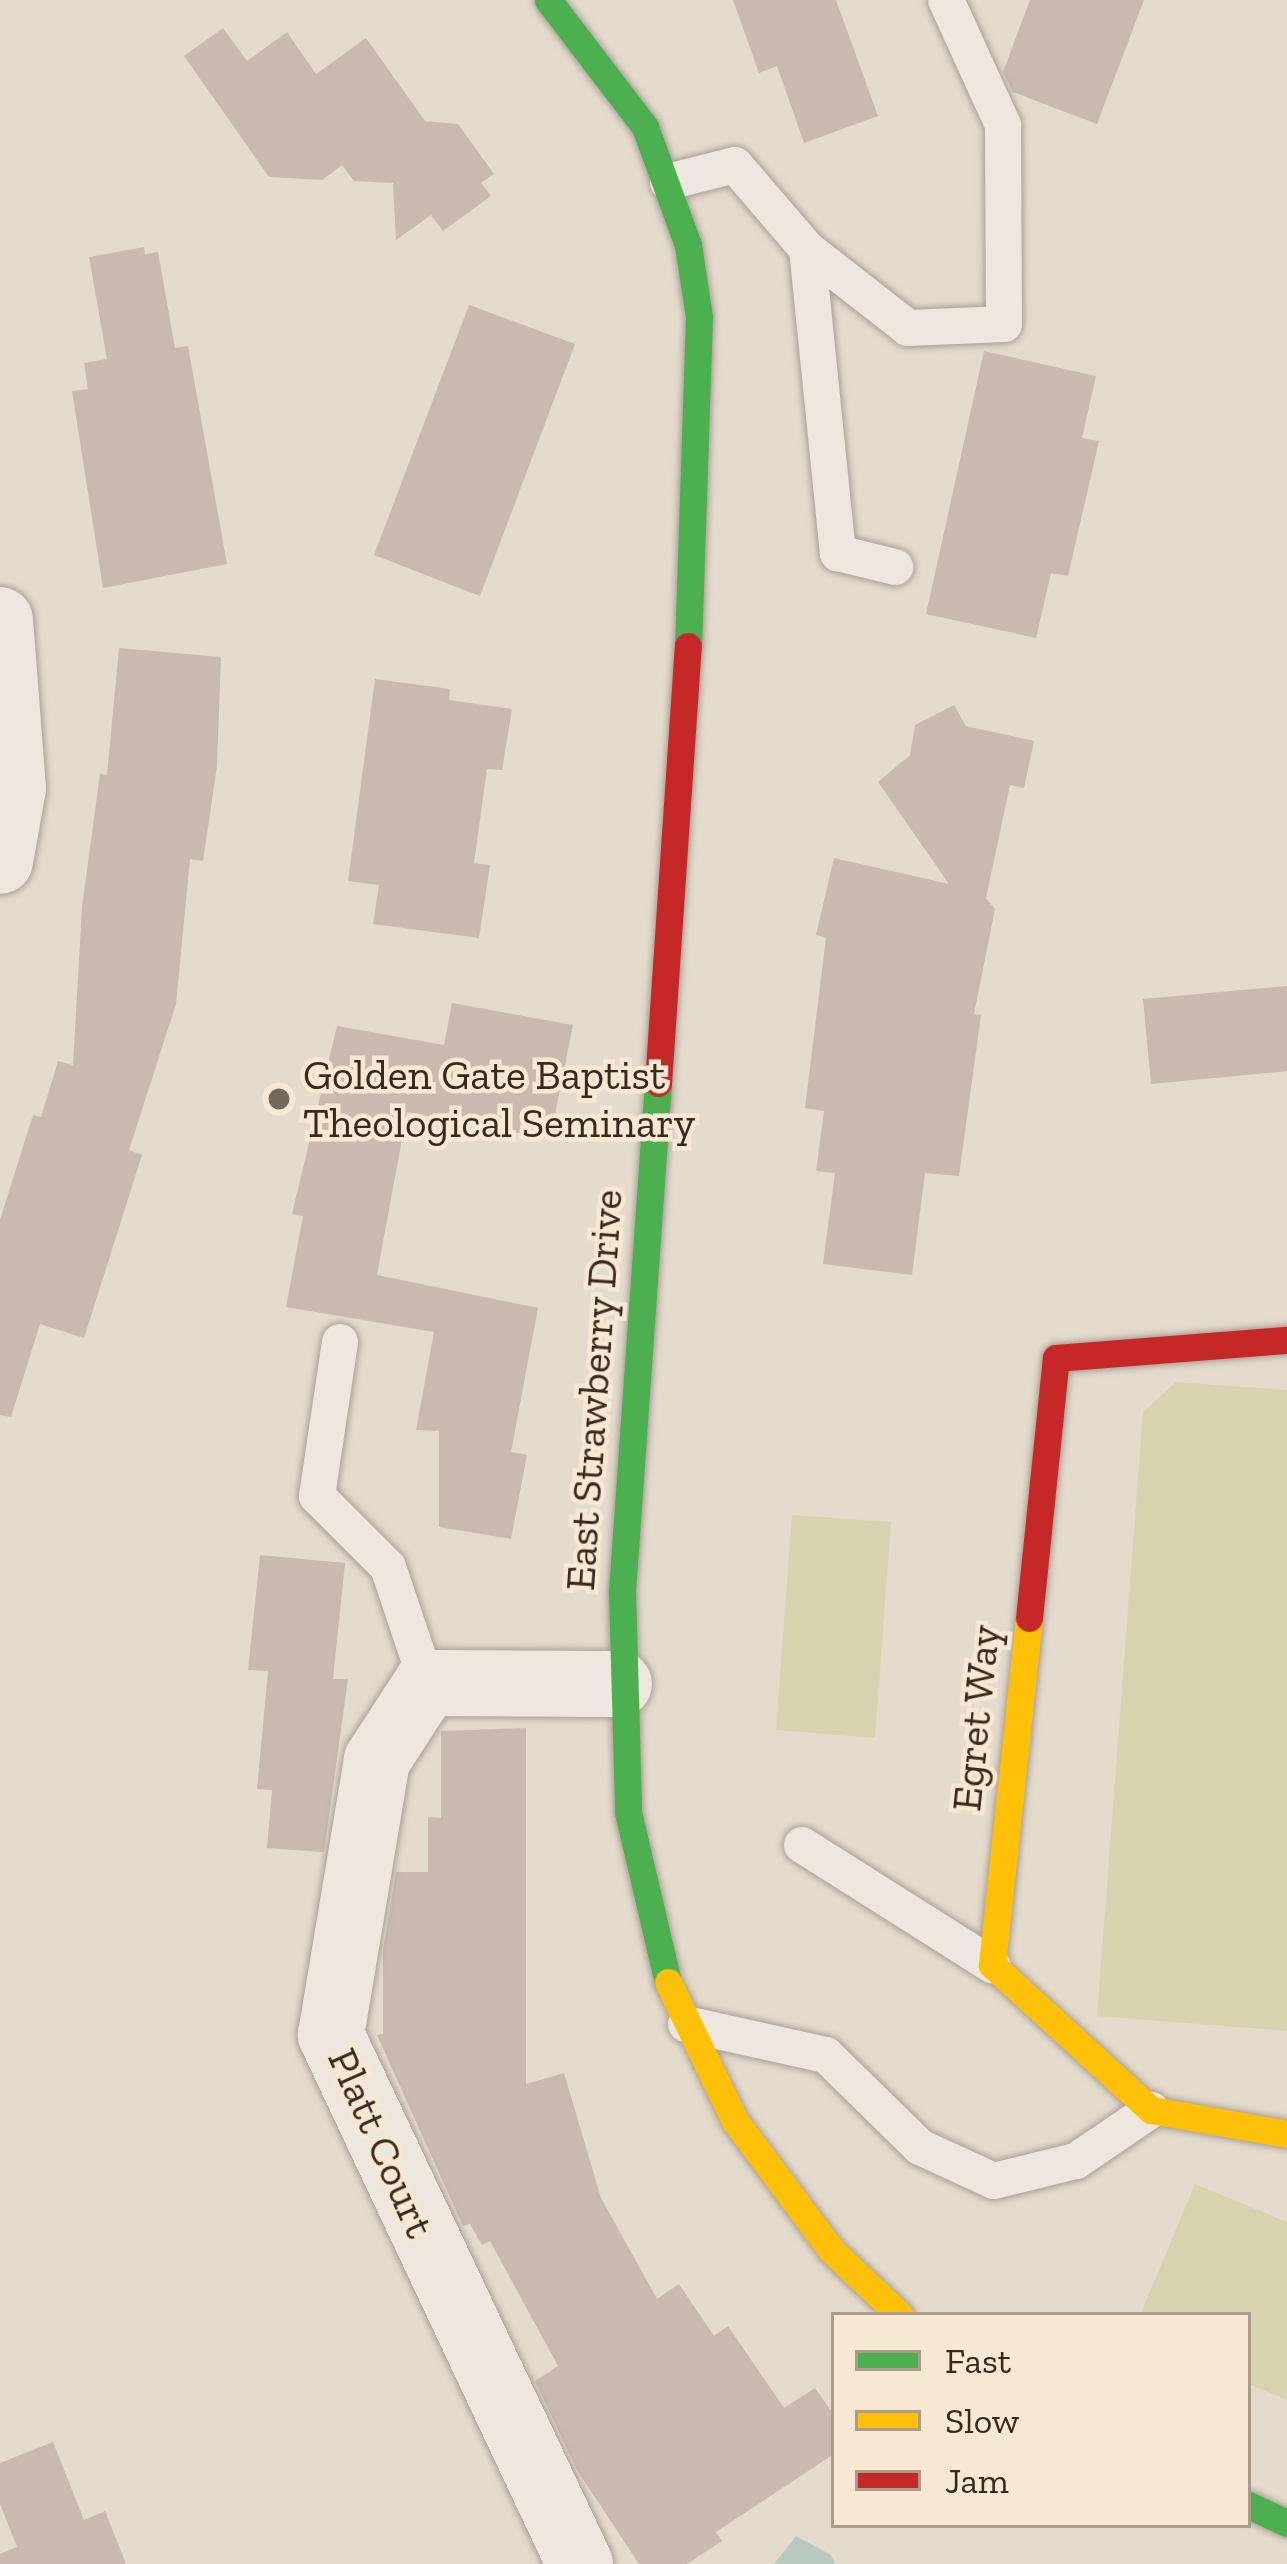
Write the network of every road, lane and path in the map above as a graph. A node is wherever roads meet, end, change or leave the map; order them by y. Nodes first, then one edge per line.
1 (548, 0) edge
2 (946, 0) edge
3 (668, 182) junction
4 (807, 249) junction
5 (895, 567) dead end
6 (0, 620) edge
7 (0, 861) edge
8 (1287, 1340) edge
9 (340, 1342) dead end
10 (427, 1683) junction
11 (620, 1684) junction
12 (802, 1845) dead end
13 (992, 1965) junction
14 (685, 2024) junction
15 (1151, 2110) junction
16 (1287, 2134) edge
17 (897, 2312) edge
18 (1251, 2506) edge
19 (1287, 2523) edge
20 (580, 2564) edge

1 - 3 street, East Strawberry Drive
2 - 4 lane
3 - 4 lane
3 - 11 street, East Strawberry Drive
4 - 5 lane
6 - 7 street
8 - 13 street, Egret Way
9 - 10 lane
10 - 11 street
10 - 20 street, Platt Court
11 - 14 street, East Strawberry Drive
12 - 13 lane
13 - 15 street
14 - 15 lane
14 - 17 street, East Strawberry Drive
15 - 16 street
18 - 19 street

